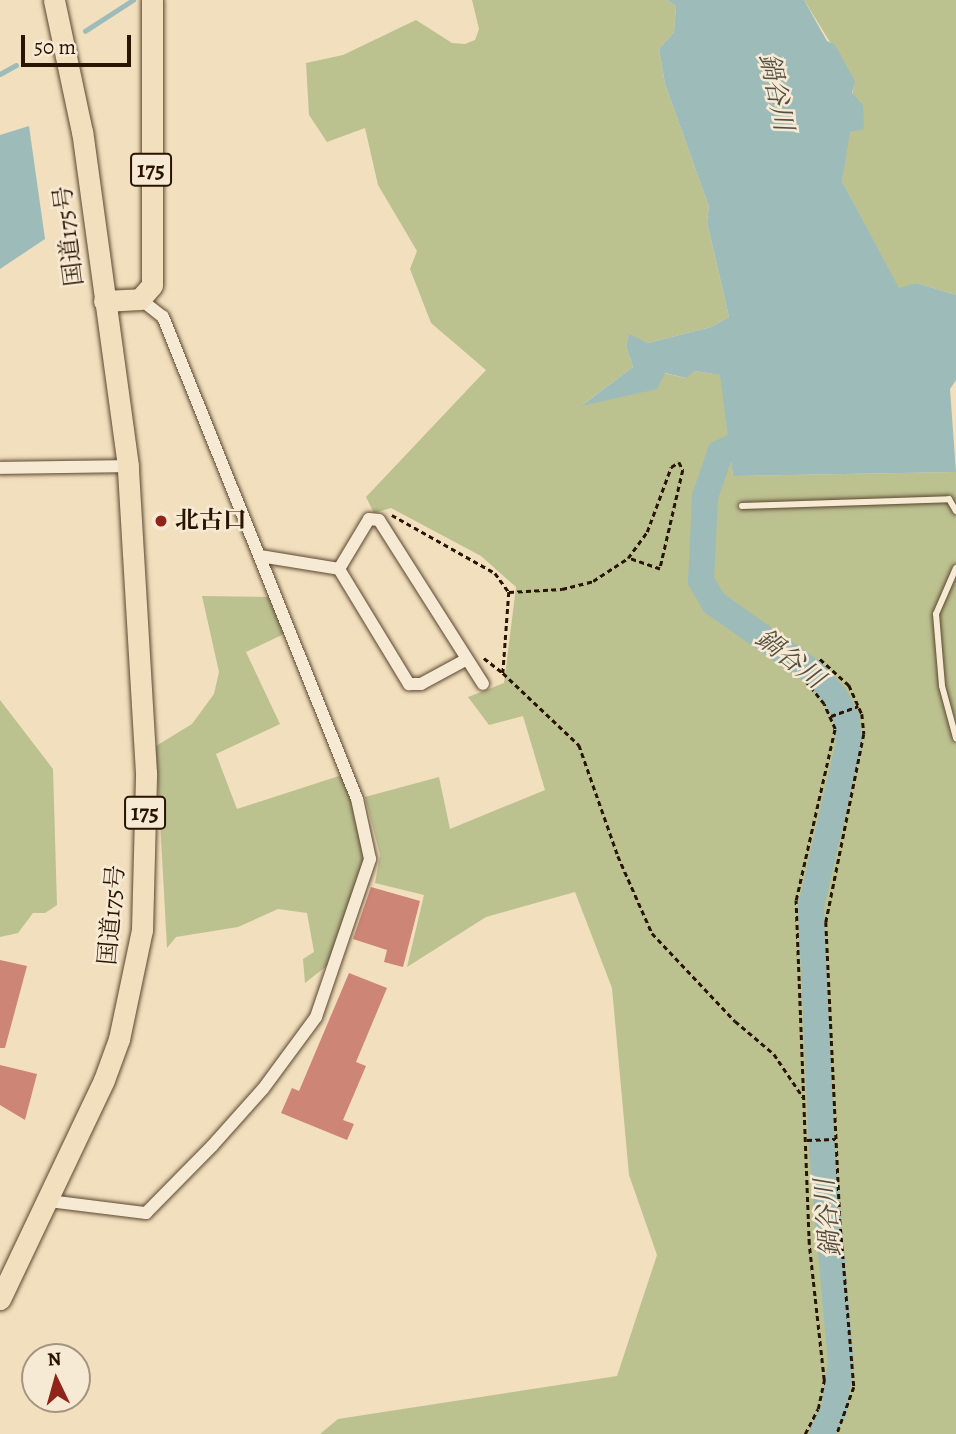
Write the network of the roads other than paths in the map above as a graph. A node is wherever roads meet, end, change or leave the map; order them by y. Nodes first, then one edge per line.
1 (54, 0) edge
2 (152, 0) edge
3 (140, 299) junction
4 (104, 301) junction
5 (128, 466) junction
6 (0, 468) edge
7 (742, 506) dead end
8 (956, 510) edge
9 (260, 556) junction
10 (956, 568) edge
11 (339, 569) junction
12 (467, 659) junction
13 (484, 684) dead end
14 (956, 738) edge
15 (49, 1201) junction
16 (0, 1299) edge

1 - 4 highway, 国道175号 / 175
2 - 3 highway, 175
3 - 4 highway, 国道175号
3 - 9 street
4 - 5 highway, 国道175号 / 175
5 - 6 street
5 - 15 highway, 国道175号 / 175
7 - 8 lane
9 - 11 street
9 - 15 street
10 - 14 lane
11 - 12 street
11 - 12 street
12 - 13 street
15 - 16 highway, 国道175号 / 175

